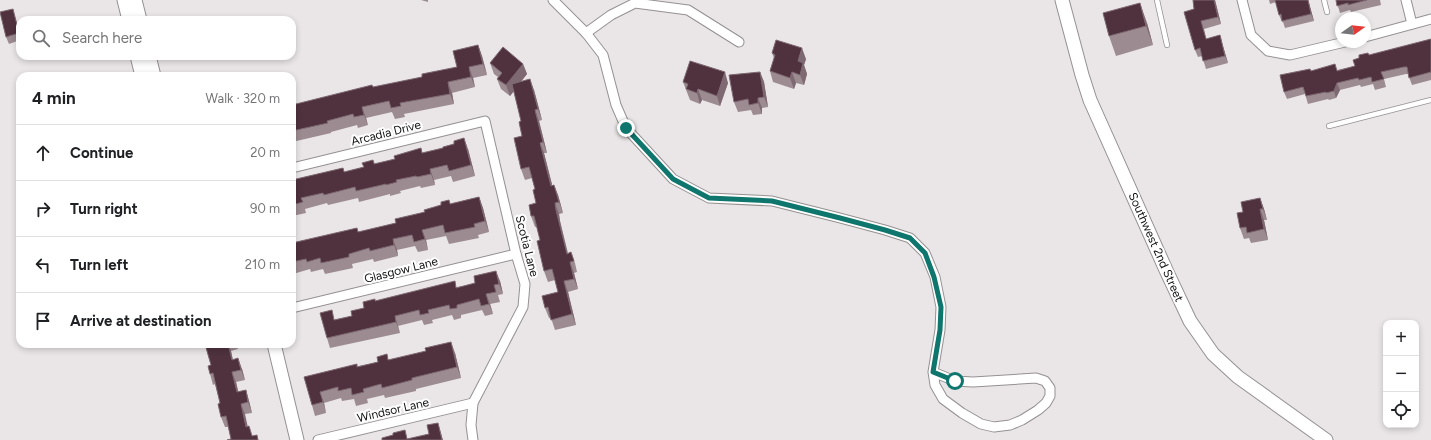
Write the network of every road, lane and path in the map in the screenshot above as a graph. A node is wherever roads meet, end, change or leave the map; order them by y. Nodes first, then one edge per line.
1 (124, 0) edge
2 (135, 0) edge
3 (554, 0) edge
4 (1062, 0) edge
5 (1157, 0) edge
6 (1242, 0) edge
7 (1324, 0) edge
8 (1406, 0) edge
9 (1327, 12) dead end
10 (128, 16) edge
11 (139, 16) edge
12 (1431, 19) edge
13 (1412, 24) junction
14 (586, 33) junction
15 (1371, 35) edge
16 (739, 42) dead end
17 (1335, 44) edge
18 (1167, 45) dead end
19 (138, 60) edge
20 (150, 60) edge
21 (141, 72) edge
22 (153, 72) edge
23 (1431, 100) edge
24 (485, 121) joint
25 (1329, 126) dead end
26 (296, 167) edge
27 (516, 254) junction
28 (296, 307) edge
29 (275, 348) edge
30 (933, 372) junction
31 (473, 403) junction
32 (297, 440) edge
33 (318, 440) edge
34 (473, 440) edge
35 (1326, 440) edge

1 - 10 main road
2 - 11 main road
3 - 14 street
4 - 35 main road, Southwest 2nd Street
5 - 18 lane
6 - 17 street
7 - 9 lane
8 - 13 street
12 - 13 street
13 - 15 street
14 - 16 street
14 - 30 street
19 - 21 main road
20 - 22 main road
23 - 25 lane
24 - 26 street, Arcadia Drive
24 - 27 street, Scotia Lane
27 - 28 street, Glasgow Lane
27 - 31 street, Scotia Lane
29 - 32 main road
30 - 30 street
31 - 33 street, Windsor Lane
31 - 34 street, Scotia Lane

